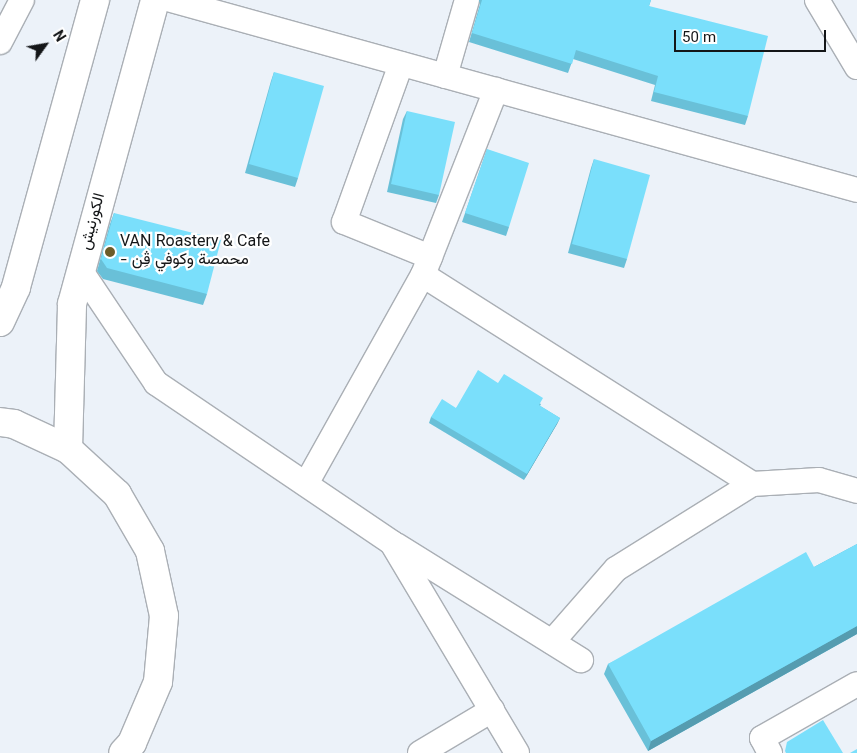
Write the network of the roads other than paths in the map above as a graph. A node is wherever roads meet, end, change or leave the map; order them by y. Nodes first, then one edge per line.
1 (22, 0) edge
2 (96, 0) edge
3 (155, 0) edge
4 (171, 0) edge
5 (467, 0) edge
6 (817, 0) edge
7 (0, 42) edge
8 (401, 64) junction
9 (857, 67) edge
10 (445, 76) junction
11 (496, 90) junction
12 (857, 190) edge
13 (427, 266) junction
14 (81, 270) junction
15 (0, 322) edge
16 (0, 422) edge
17 (68, 450) junction
18 (306, 484) junction
19 (752, 484) junction
20 (857, 491) edge
21 (392, 542) junction
22 (552, 642) junction
23 (581, 660) dead end
24 (857, 684) edge
25 (492, 710) junction
26 (129, 750) edge
27 (420, 753) edge
28 (517, 753) edge
29 (770, 753) edge

1 - 7 street
2 - 15 main road
3 - 14 main road, الكورنيش
4 - 8 street
5 - 10 street
6 - 9 street
8 - 10 street
8 - 13 street
10 - 11 street
11 - 12 street
11 - 13 street
13 - 18 street
13 - 19 street
14 - 17 main road, الكورنيش
14 - 18 street
16 - 17 main road
17 - 26 main road
18 - 21 street
19 - 20 street
19 - 22 street
21 - 22 street
21 - 25 street
22 - 23 street
24 - 29 street
25 - 27 street
25 - 28 street

